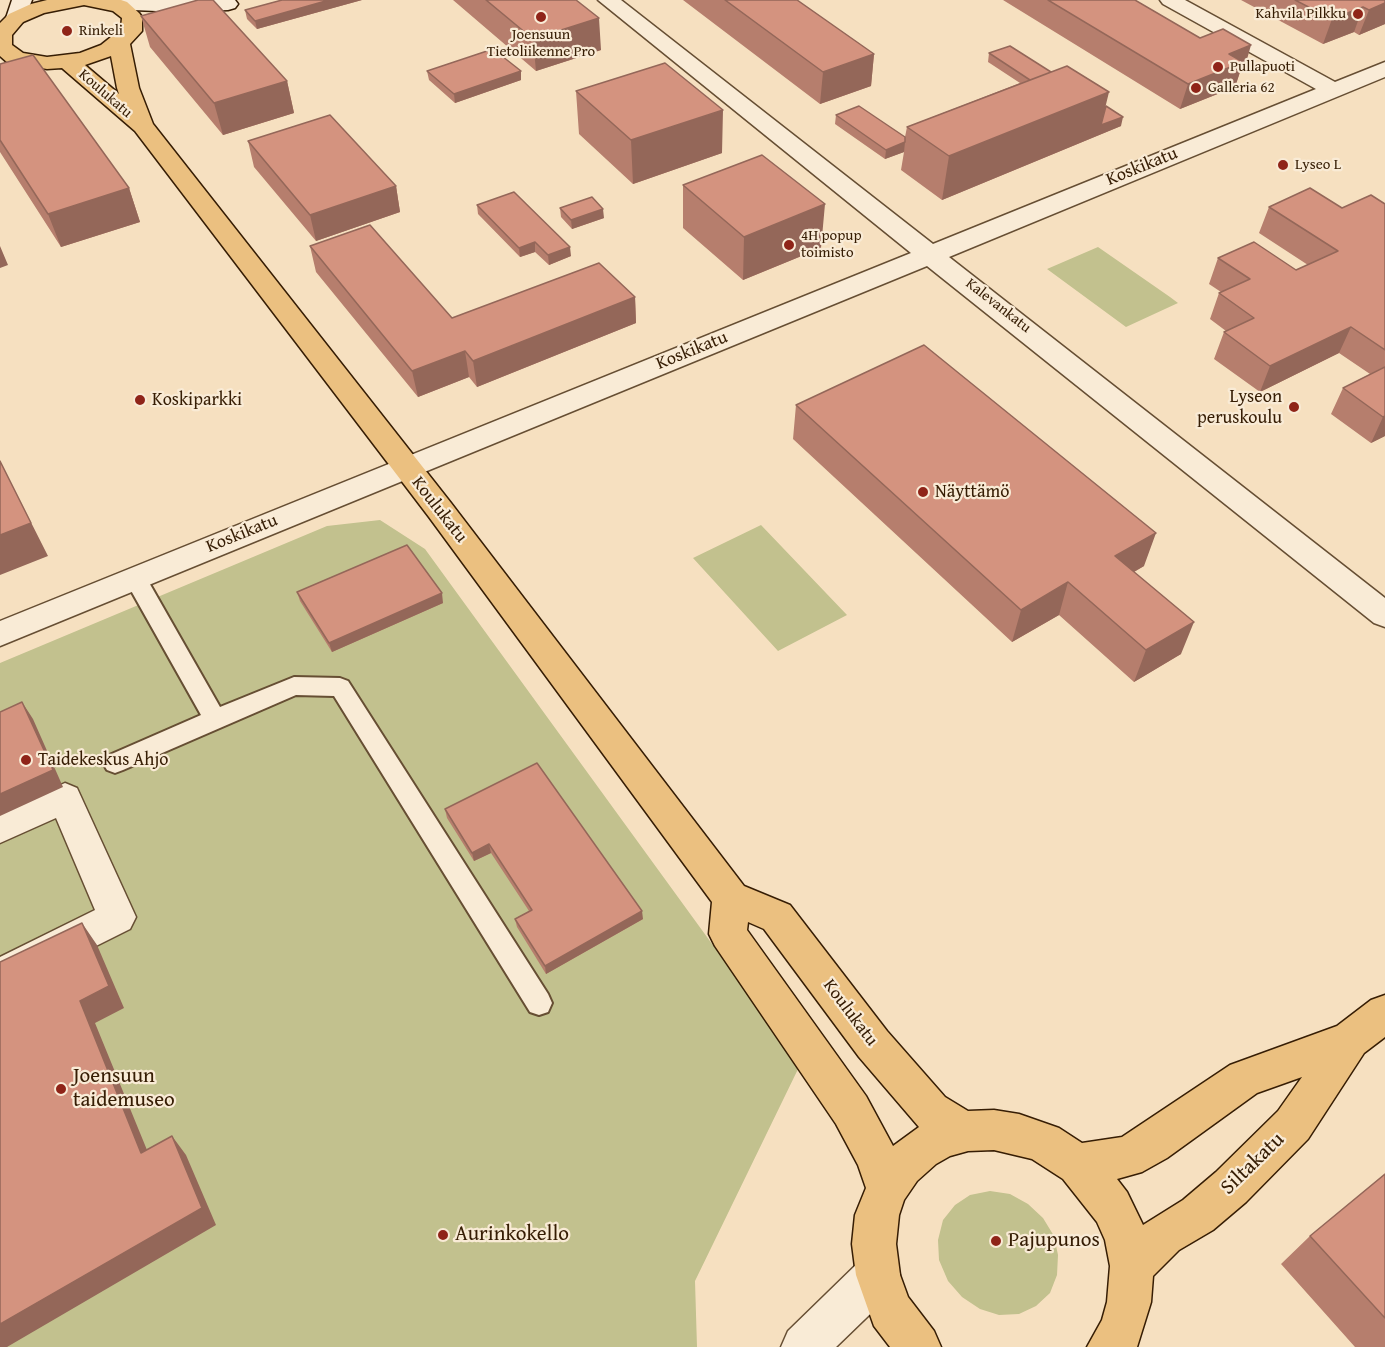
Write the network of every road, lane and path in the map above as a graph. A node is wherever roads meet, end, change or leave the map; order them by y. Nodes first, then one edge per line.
1 (78, 0) edge
2 (608, 0) edge
3 (1170, 0) edge
4 (100, 1) edge
5 (234, 2) edge
6 (19, 9) edge
7 (125, 37) junction
8 (0, 40) edge
9 (28, 61) junction
10 (68, 62) junction
11 (0, 68) edge
12 (1385, 69) edge
13 (1334, 90) junction
14 (142, 126) junction
15 (929, 254) junction
16 (406, 468) junction
17 (135, 578) junction
18 (1385, 615) edge
19 (0, 634) edge
20 (215, 719) junction
21 (115, 763) dead end
22 (0, 828) edge
23 (731, 898) junction
24 (0, 976) edge
25 (538, 1003) dead end
26 (1385, 1013) edge
27 (1350, 1040) junction
28 (969, 1131) junction
29 (1078, 1164) junction
30 (887, 1188) junction
31 (1132, 1266) junction
32 (878, 1275) junction
33 (1121, 1342) edge
34 (804, 1347) edge
35 (918, 1347) edge

1 - 6 main road
2 - 15 street, Kalevankatu
3 - 13 street
4 - 5 street
4 - 7 main road, Koulukatu
5 - 7 street
6 - 8 main road
7 - 10 main road
7 - 14 main road, Koulukatu
8 - 9 main road
9 - 10 main road
9 - 11 main road
10 - 14 main road, Koulukatu
12 - 13 street, Koskikatu
13 - 15 street, Koskikatu
14 - 16 main road, Koulukatu
15 - 16 street, Koskikatu
15 - 18 street, Kalevankatu
16 - 17 street, Koskikatu
16 - 23 main road, Koulukatu
17 - 19 street, Koskikatu
17 - 20 lane
20 - 21 lane
20 - 25 lane
22 - 24 street
23 - 28 main road, Koulukatu
23 - 30 main road
26 - 27 main road, Siltakatu
27 - 29 main road, Siltakatu
27 - 31 main road, Siltakatu
28 - 29 main road
28 - 30 main road
29 - 31 main road
30 - 32 main road
31 - 33 main road
32 - 34 street
32 - 35 main road

